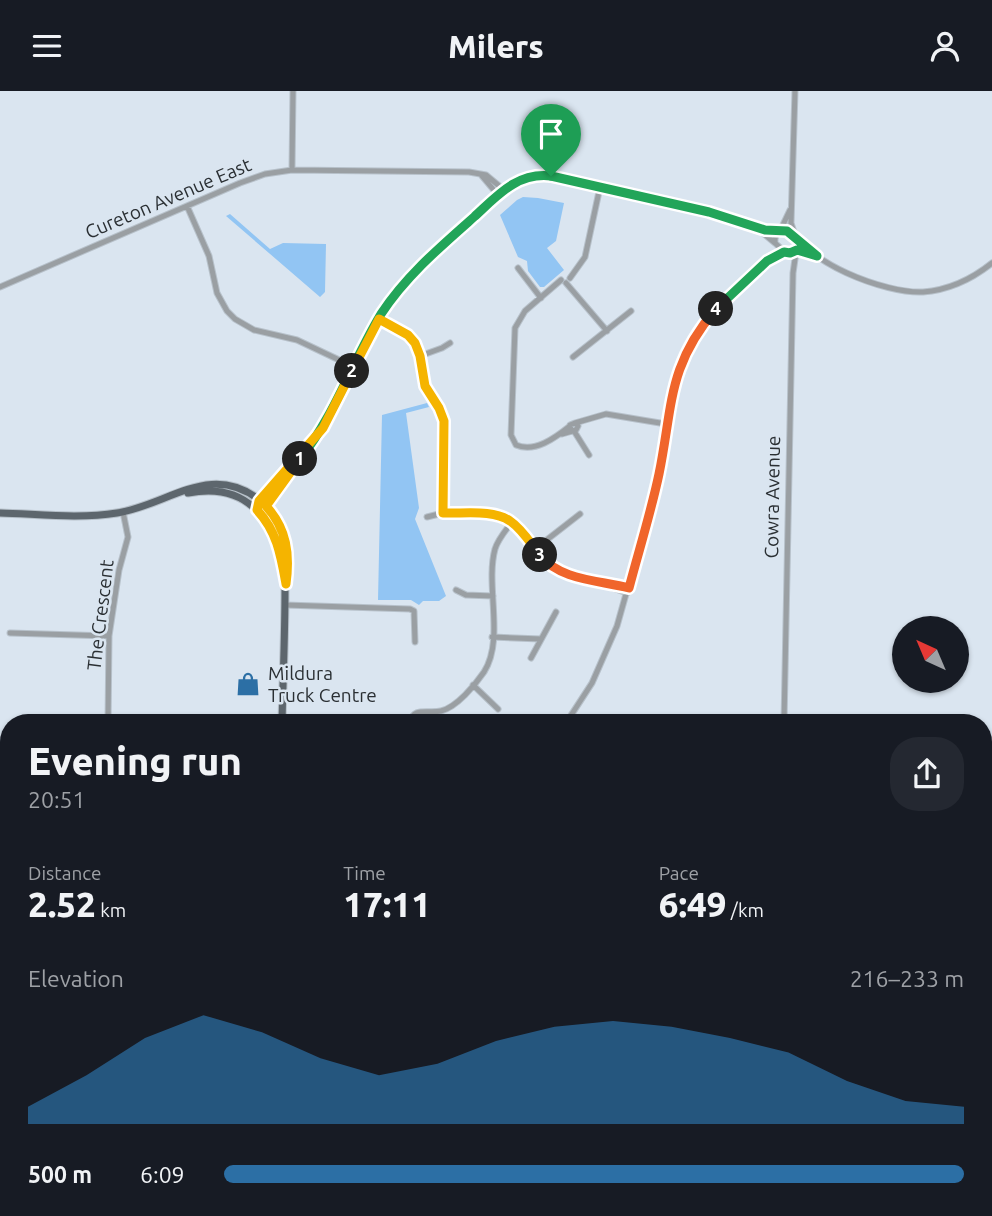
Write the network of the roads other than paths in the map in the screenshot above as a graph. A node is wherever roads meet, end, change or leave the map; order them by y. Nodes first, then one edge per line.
1 (293, 91) edge
2 (795, 91) edge
3 (292, 170) junction
4 (601, 187) junction
5 (501, 193) junction
6 (187, 206) junction
7 (791, 207) junction
8 (755, 227) junction
9 (780, 231) junction
10 (796, 237) junction
11 (775, 243) junction
12 (796, 251) junction
13 (785, 252) junction
14 (817, 256) junction
15 (767, 261) junction
16 (992, 263) edge
17 (518, 268) dead end
18 (793, 273) junction
19 (566, 280) junction
20 (0, 287) edge
21 (541, 298) junction
22 (631, 311) dead end
23 (380, 317) junction
24 (607, 331) junction
25 (450, 343) dead end
26 (420, 356) junction
27 (573, 357) dead end
28 (354, 367) junction
29 (666, 421) junction
30 (574, 428) junction
31 (589, 455) dead end
32 (171, 496) junction
33 (263, 503) junction
34 (257, 510) junction
35 (123, 512) junction
36 (0, 513) edge
37 (443, 513) junction
38 (580, 514) dead end
39 (427, 517) dead end
40 (512, 522) junction
41 (535, 549) junction
42 (286, 584) junction
43 (456, 590) dead end
44 (628, 590) junction
45 (493, 596) junction
46 (285, 605) junction
47 (556, 612) dead end
48 (10, 633) dead end
49 (109, 636) junction
50 (492, 637) junction
51 (541, 639) junction
52 (415, 642) dead end
53 (531, 658) dead end
54 (472, 685) junction
55 (498, 709) dead end
56 (108, 714) edge
57 (282, 714) edge
58 (414, 714) edge
59 (572, 714) edge
60 (784, 714) edge

1 - 3 street
2 - 7 street
3 - 5 street, Cureton Avenue East
3 - 6 street, Cureton Avenue East
4 - 5 street
4 - 8 street
4 - 19 street
5 - 23 street
6 - 20 street, Cureton Avenue East
6 - 28 street
7 - 9 street
7 - 10 street
8 - 9 street
8 - 11 street
9 - 10 street
9 - 11 street
10 - 12 street
10 - 14 street
11 - 13 street
11 - 15 street
12 - 13 street
12 - 14 street
12 - 18 street
13 - 15 street
13 - 18 street
14 - 16 street
15 - 29 street
17 - 21 street
18 - 60 street, Cowra Avenue
19 - 21 street
19 - 24 street
21 - 30 street
22 - 24 street
23 - 26 street
23 - 28 street
24 - 27 street
25 - 26 street
26 - 37 street
28 - 33 street
29 - 30 street
29 - 44 street
30 - 31 street
32 - 33 main road
32 - 34 main road
32 - 35 main road
33 - 34 street
33 - 42 main road
34 - 42 main road
35 - 36 main road
35 - 49 street, The Crescent
37 - 39 street
37 - 40 street
38 - 41 street
40 - 41 street
40 - 45 street
41 - 44 street
42 - 46 main road
43 - 45 street
44 - 59 street
45 - 50 street
46 - 52 street
46 - 57 main road
47 - 51 street
48 - 49 street
49 - 56 street, The Crescent
50 - 51 street
50 - 54 street
51 - 53 street
54 - 55 street
54 - 58 street

